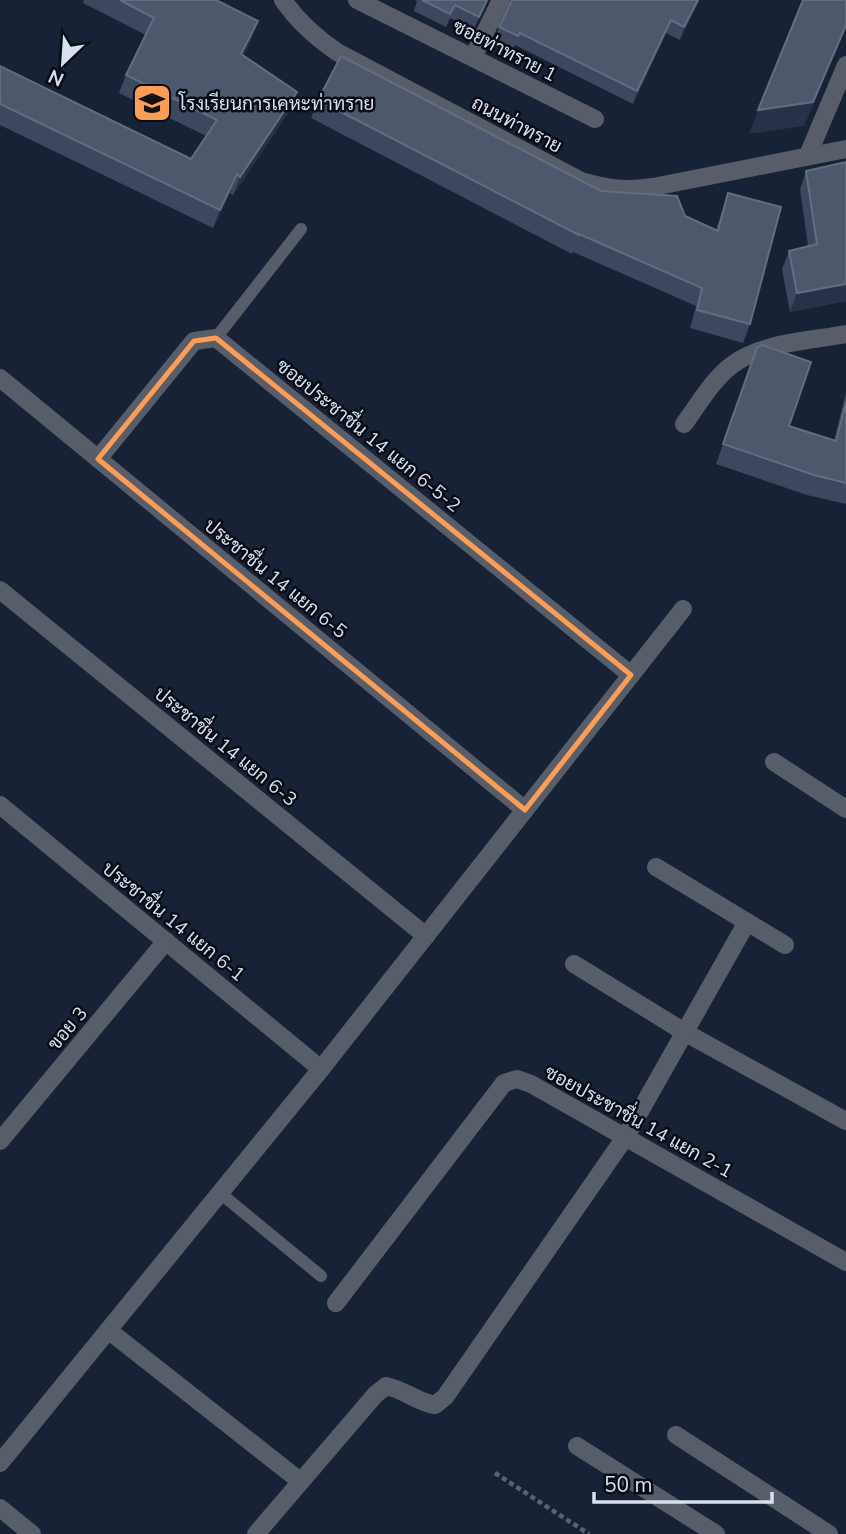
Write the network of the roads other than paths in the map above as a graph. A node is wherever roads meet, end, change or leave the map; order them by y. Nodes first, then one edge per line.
1 (283, 0) edge
2 (357, 0) edge
3 (501, 0) edge
4 (473, 57) junction
5 (846, 65) edge
6 (595, 119) dead end
7 (846, 149) edge
8 (808, 155) junction
9 (301, 229) dead end
10 (846, 334) edge
11 (216, 338) junction
12 (0, 378) edge
13 (684, 424) dead end
14 (98, 459) junction
15 (0, 590) edge
16 (683, 609) dead end
17 (631, 675) junction
18 (774, 762) dead end
19 (846, 809) edge
20 (524, 810) junction
21 (2, 811) edge
22 (656, 867) dead end
23 (747, 922) junction
24 (426, 936) junction
25 (166, 941) junction
26 (785, 945) dead end
27 (574, 964) dead end
28 (686, 1033) junction
29 (321, 1069) junction
30 (846, 1121) edge
31 (626, 1136) junction
32 (0, 1141) edge
33 (220, 1193) junction
34 (846, 1262) edge
35 (321, 1276) dead end
36 (336, 1303) dead end
37 (108, 1330) junction
38 (676, 1435) dead end
39 (577, 1446) dead end
40 (0, 1463) edge
41 (300, 1481) junction
42 (0, 1508) edge
43 (32, 1534) edge
44 (256, 1534) edge
45 (716, 1534) edge
46 (830, 1534) edge

1 - 8 street, ถนนท่าทราย
2 - 4 street, ซอยท่าทราย 1
3 - 4 street
4 - 6 street, ซอยท่าทราย 1
5 - 8 street
7 - 8 street, ถนนท่าทราย
9 - 11 lane
10 - 13 street
11 - 14 street
11 - 17 street, ซอยประชาชื่น 14 แยก 6-5-2
12 - 14 street, ประชาชื่น 14 แยก 6-5
14 - 20 street, ประชาชื่น 14 แยก 6-5
15 - 24 street, ประชาชื่น 14 แยก 6-3
16 - 17 street
17 - 20 street
18 - 19 street
20 - 24 street
21 - 25 street, ประชาชื่น 14 แยก 6-1
22 - 23 street
23 - 26 street
23 - 28 street
24 - 29 street
25 - 29 street, ประชาชื่น 14 แยก 6-1
25 - 32 street, ขอย 3
27 - 28 street
28 - 30 street
28 - 31 street
29 - 33 street
31 - 34 street, ซอยประชาชื่น 14 แยก 2-1
31 - 36 street, ซอยประชาชื่น 14 แยก 2-1
31 - 41 street
33 - 35 lane
33 - 37 street
37 - 40 street
37 - 41 street
38 - 46 street
39 - 45 street
41 - 44 street
42 - 43 street

